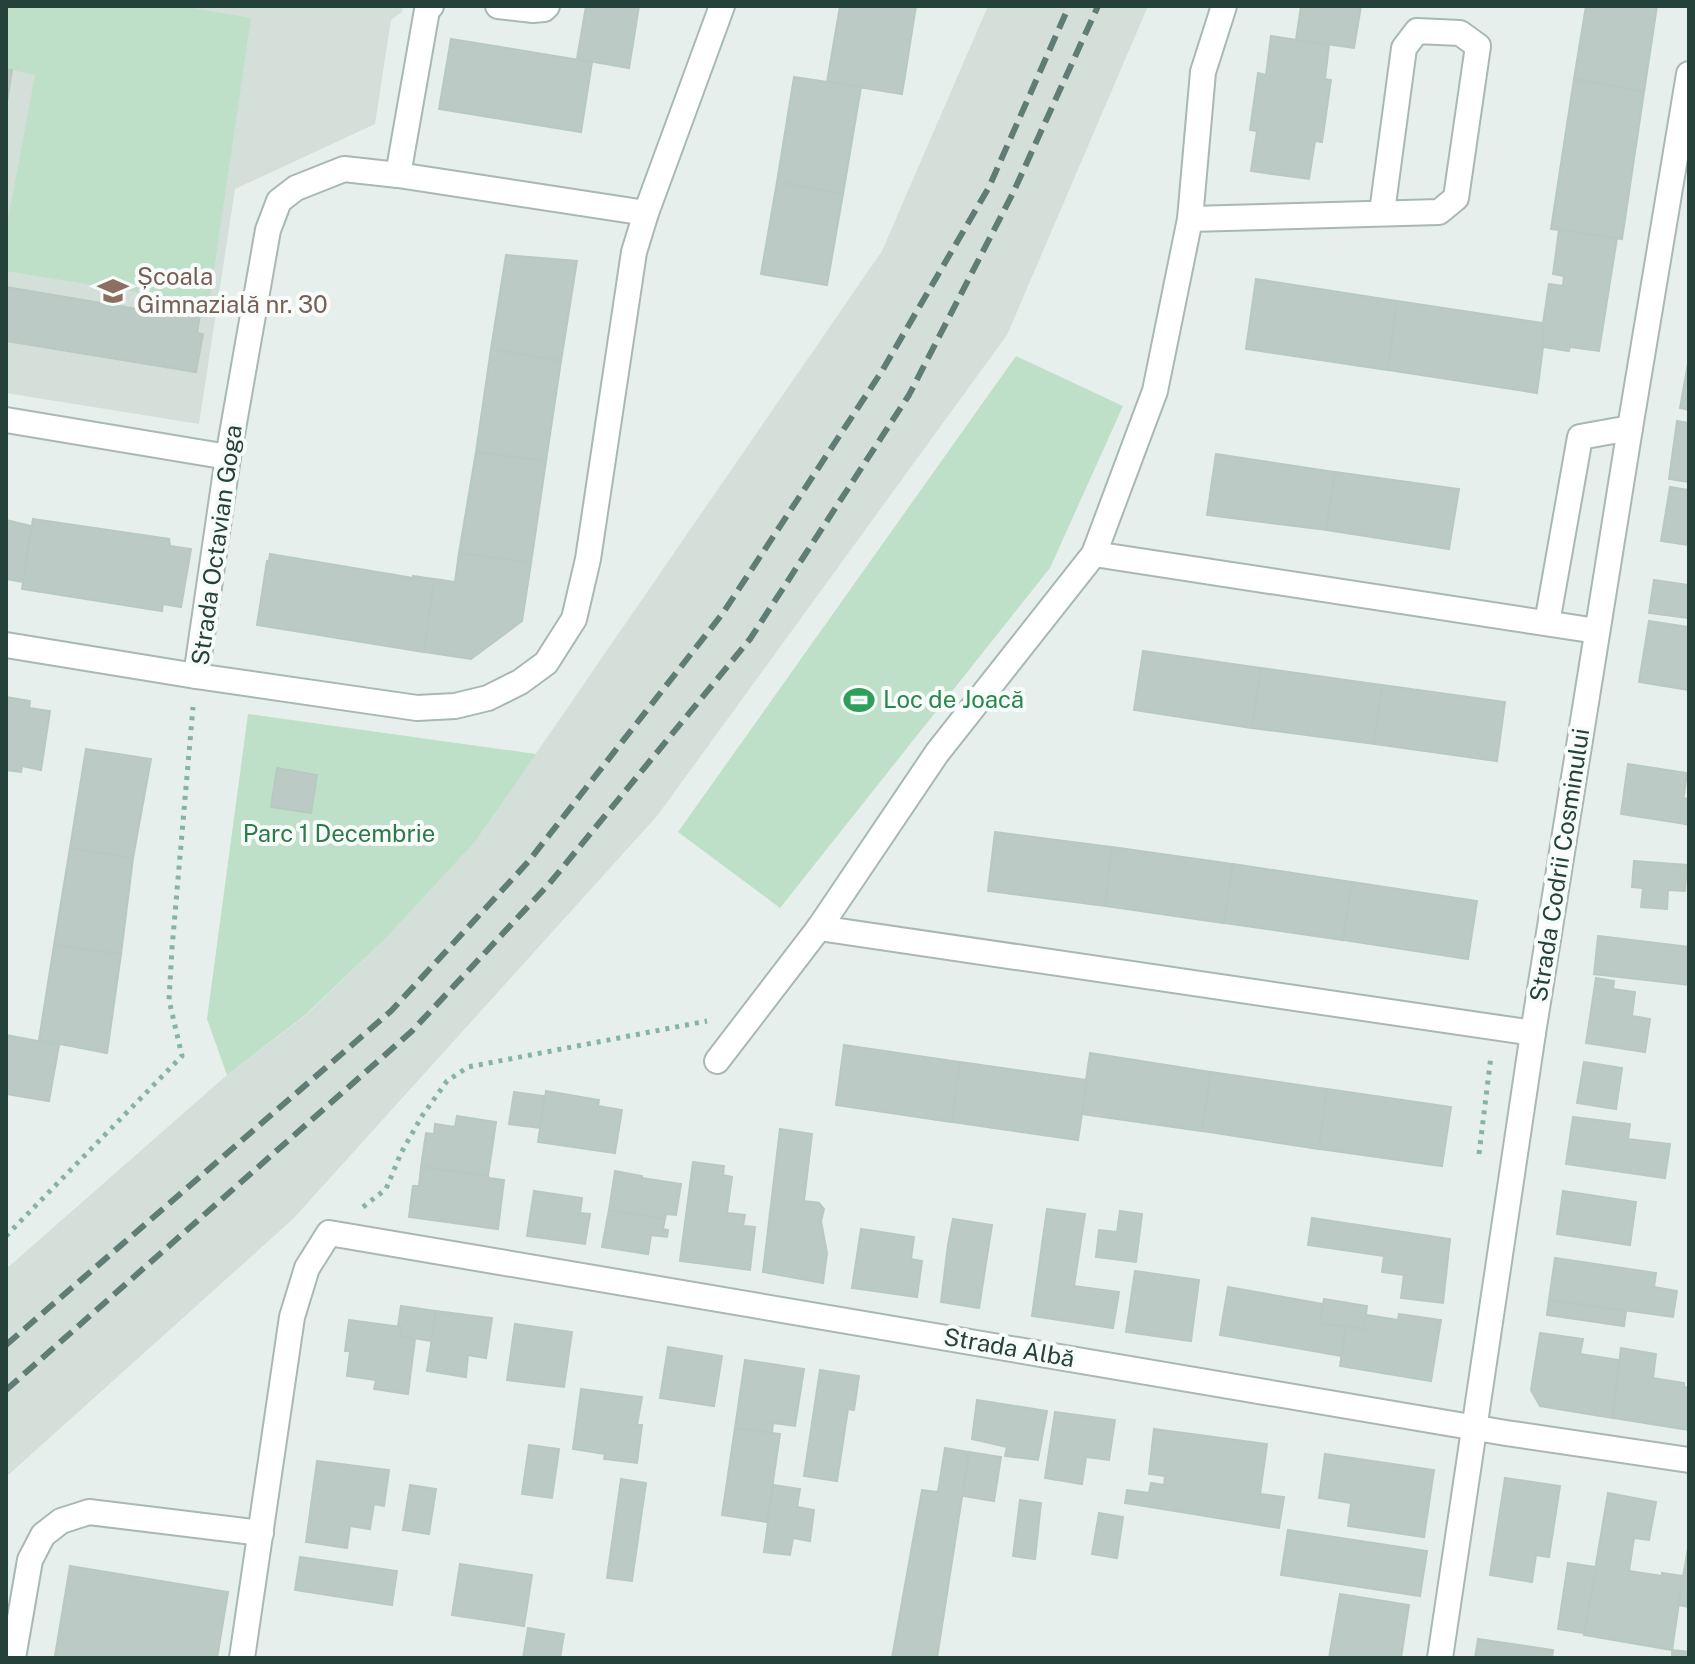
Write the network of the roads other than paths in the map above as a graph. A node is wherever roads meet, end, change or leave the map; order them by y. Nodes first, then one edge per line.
1 (431, 6) edge
2 (498, 6) edge
3 (547, 6) edge
4 (722, 6) edge
5 (1224, 6) edge
6 (1689, 74) edge
7 (398, 175) junction
8 (1382, 212) junction
9 (646, 213) junction
10 (1190, 219) junction
11 (6, 420) edge
12 (1630, 428) junction
13 (228, 457) junction
14 (1094, 554) junction
15 (1547, 623) junction
16 (1597, 631) junction
17 (6, 645) edge
18 (196, 676) junction
19 (819, 928) junction
20 (1533, 1033) junction
21 (717, 1061) dead end
22 (1475, 1428) junction
23 (1689, 1460) edge
24 (261, 1533) junction
25 (13, 1658) edge
26 (242, 1658) edge
27 (1440, 1658) edge

1 - 7 street
2 - 3 street
4 - 9 street, Strada Octavian Goga
5 - 10 street
6 - 12 street, Strada Codrii Cosminului
7 - 9 street, Strada Octavian Goga
7 - 13 street, Strada Octavian Goga
8 - 8 street
8 - 10 street
9 - 18 street, Strada Octavian Goga
10 - 14 street
11 - 13 street
12 - 15 street
12 - 16 street, Strada Codrii Cosminului
13 - 18 street, Strada Octavian Goga
14 - 15 street
14 - 19 street
15 - 16 street
16 - 20 street, Strada Codrii Cosminului
17 - 18 street
19 - 20 street
19 - 21 street
20 - 22 street, Strada Codrii Cosminului
22 - 23 street, Strada Albă
22 - 24 street, Strada Albă
22 - 27 street, Strada Codrii Cosminului
24 - 25 street
24 - 26 street

